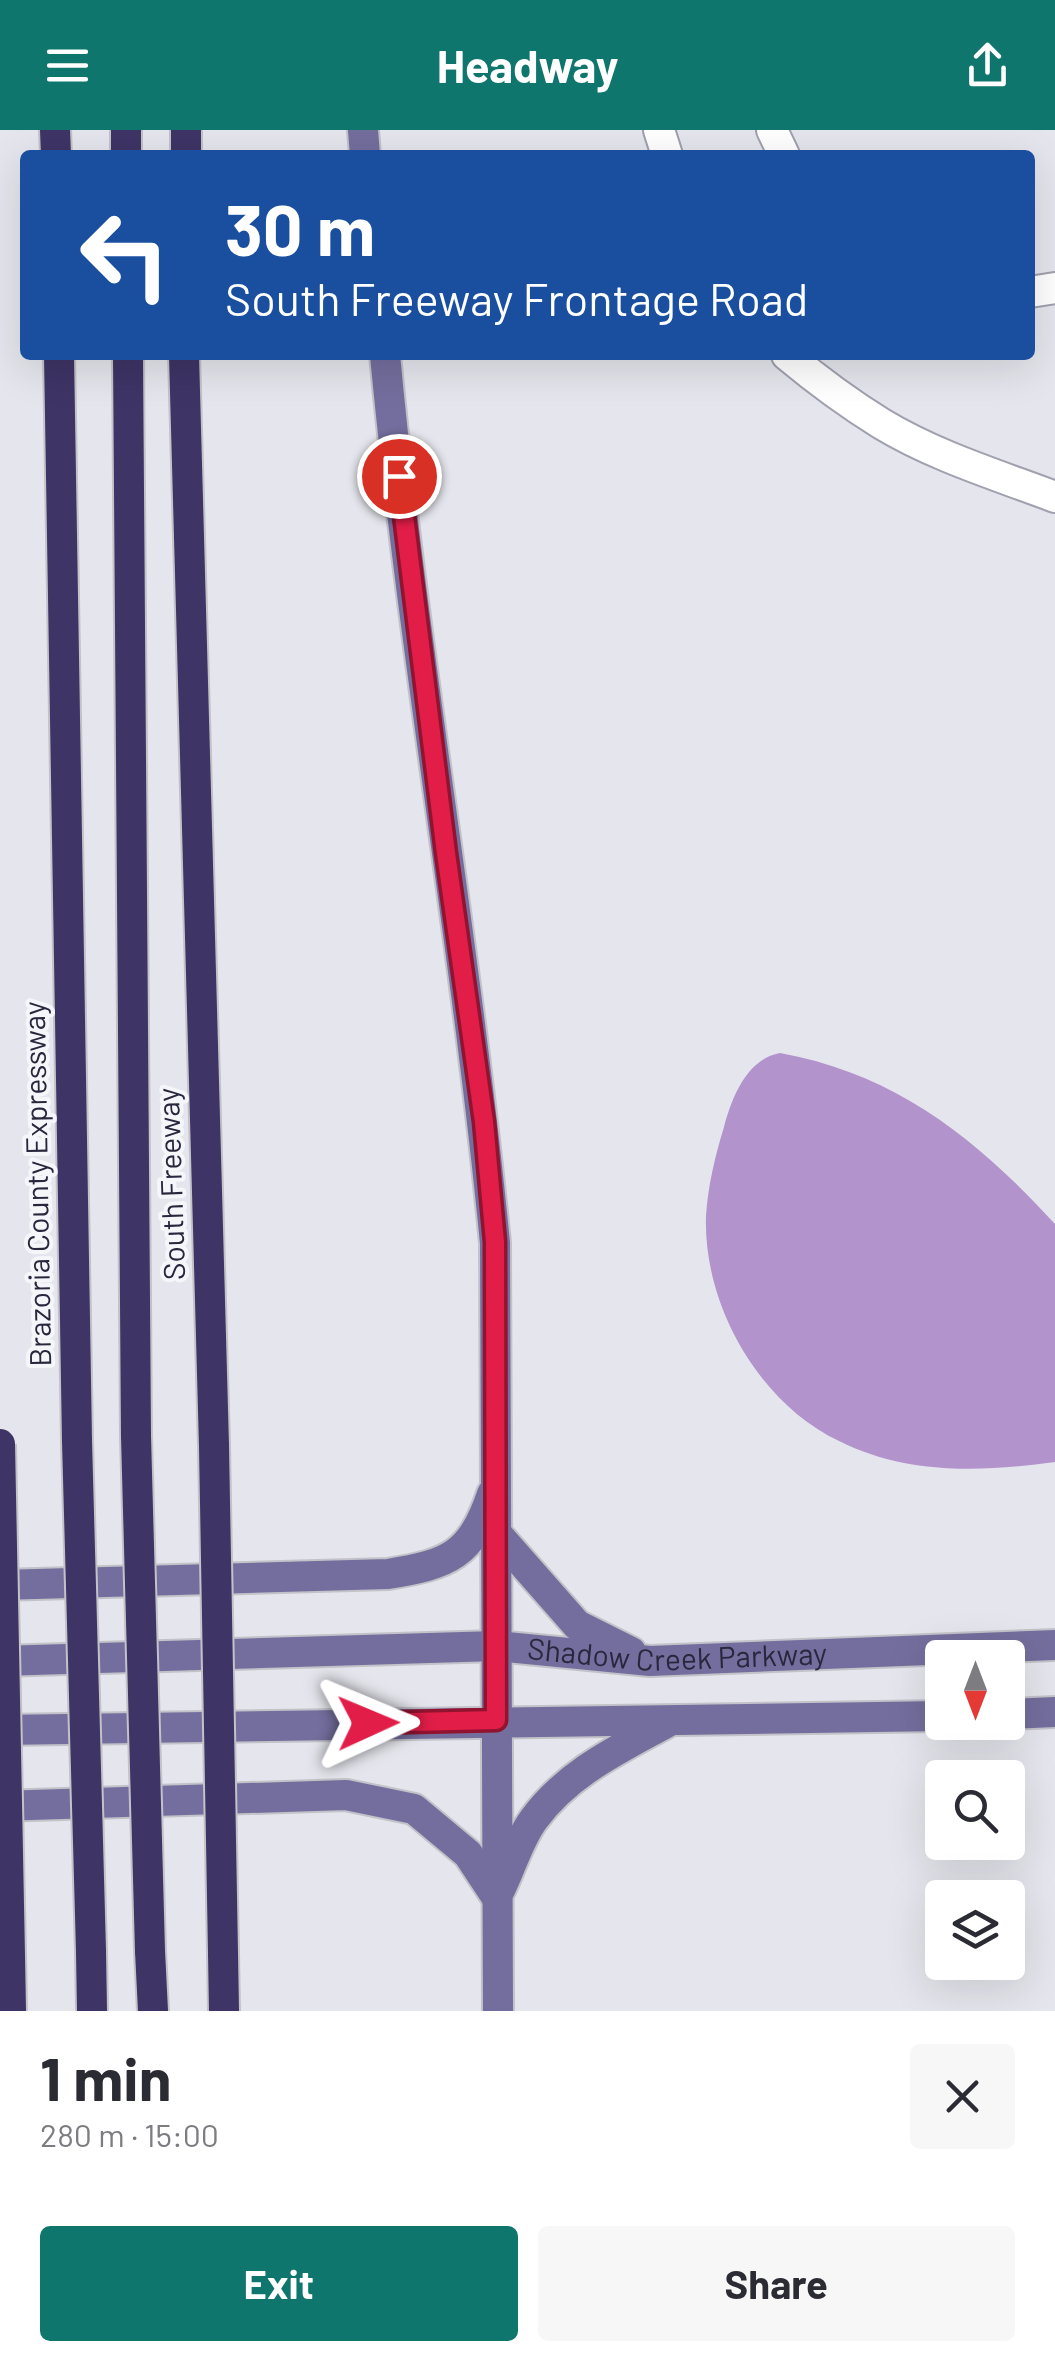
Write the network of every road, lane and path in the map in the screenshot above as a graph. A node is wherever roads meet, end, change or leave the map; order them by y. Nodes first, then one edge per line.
1 (59, 360) edge
2 (128, 360) edge
3 (184, 360) edge
4 (386, 360) edge
5 (793, 360) edge
6 (1055, 497) edge
7 (0, 1422) edge
8 (0, 1444) edge
9 (497, 1482) junction
10 (497, 1534) junction
11 (0, 1585) edge
12 (1055, 1645) edge
13 (496, 1646) junction
14 (0, 1661) edge
15 (650, 1661) junction
16 (1055, 1712) edge
17 (1025, 1713) edge
18 (925, 1716) edge
19 (496, 1720) junction
20 (670, 1721) junction
21 (0, 1730) edge
22 (0, 1806) edge
23 (497, 1898) junction
24 (11, 2011) edge
25 (92, 2011) edge
26 (153, 2011) edge
27 (224, 2011) edge
28 (498, 2011) edge

1 - 25 highway, Brazoria County Expressway, bridge
2 - 26 highway, bridge
3 - 27 highway, South Freeway, bridge
4 - 9 main road
5 - 6 street
7 - 8 highway
8 - 24 highway, bridge
9 - 10 main road
9 - 11 main road
10 - 13 main road
10 - 15 main road
12 - 15 main road, Shadow Creek Parkway
13 - 14 main road, Shadow Creek Parkway
13 - 15 main road, Shadow Creek Parkway
13 - 19 main road
16 - 17 main road
18 - 20 main road
19 - 20 main road
19 - 21 main road
19 - 23 main road
20 - 23 main road
22 - 23 main road
23 - 28 main road

